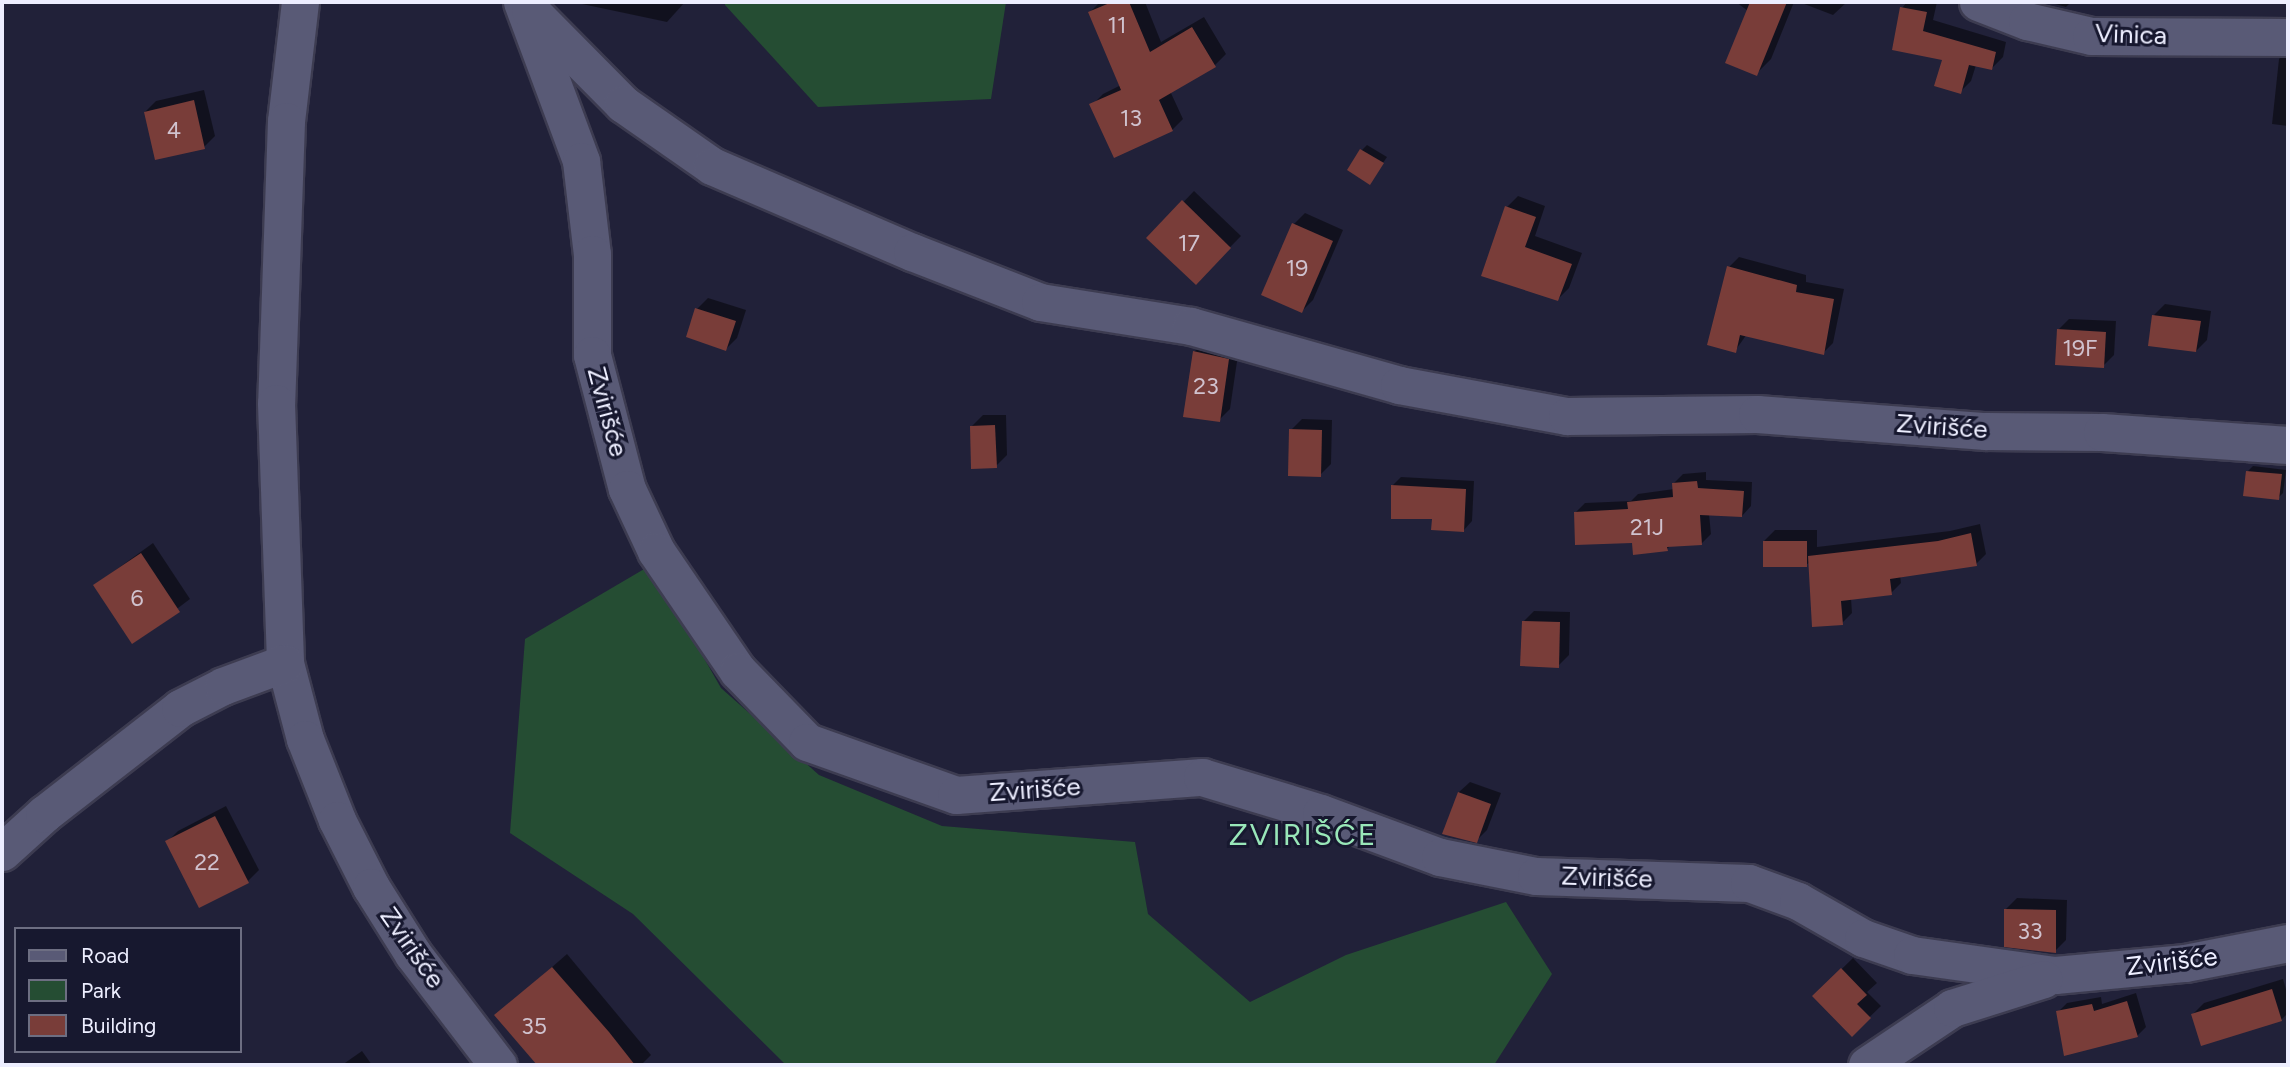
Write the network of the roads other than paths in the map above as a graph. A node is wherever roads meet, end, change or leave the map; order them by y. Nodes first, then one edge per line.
1 (300, 2) edge
2 (522, 2) edge
3 (1978, 2) edge
4 (2288, 37) edge
5 (2288, 445) edge
6 (285, 663) junction
7 (2, 852) edge
8 (2288, 943) edge
9 (2055, 975) junction
10 (498, 1065) edge
11 (1867, 1065) edge

1 - 6 street, Zvirišće
2 - 5 street, Zvirišće
2 - 9 street, Zvirišće
3 - 4 street, Vinica
6 - 7 street
6 - 10 street, Zvirišće
8 - 9 street, Zvirišće
9 - 11 street, Zvirišće

